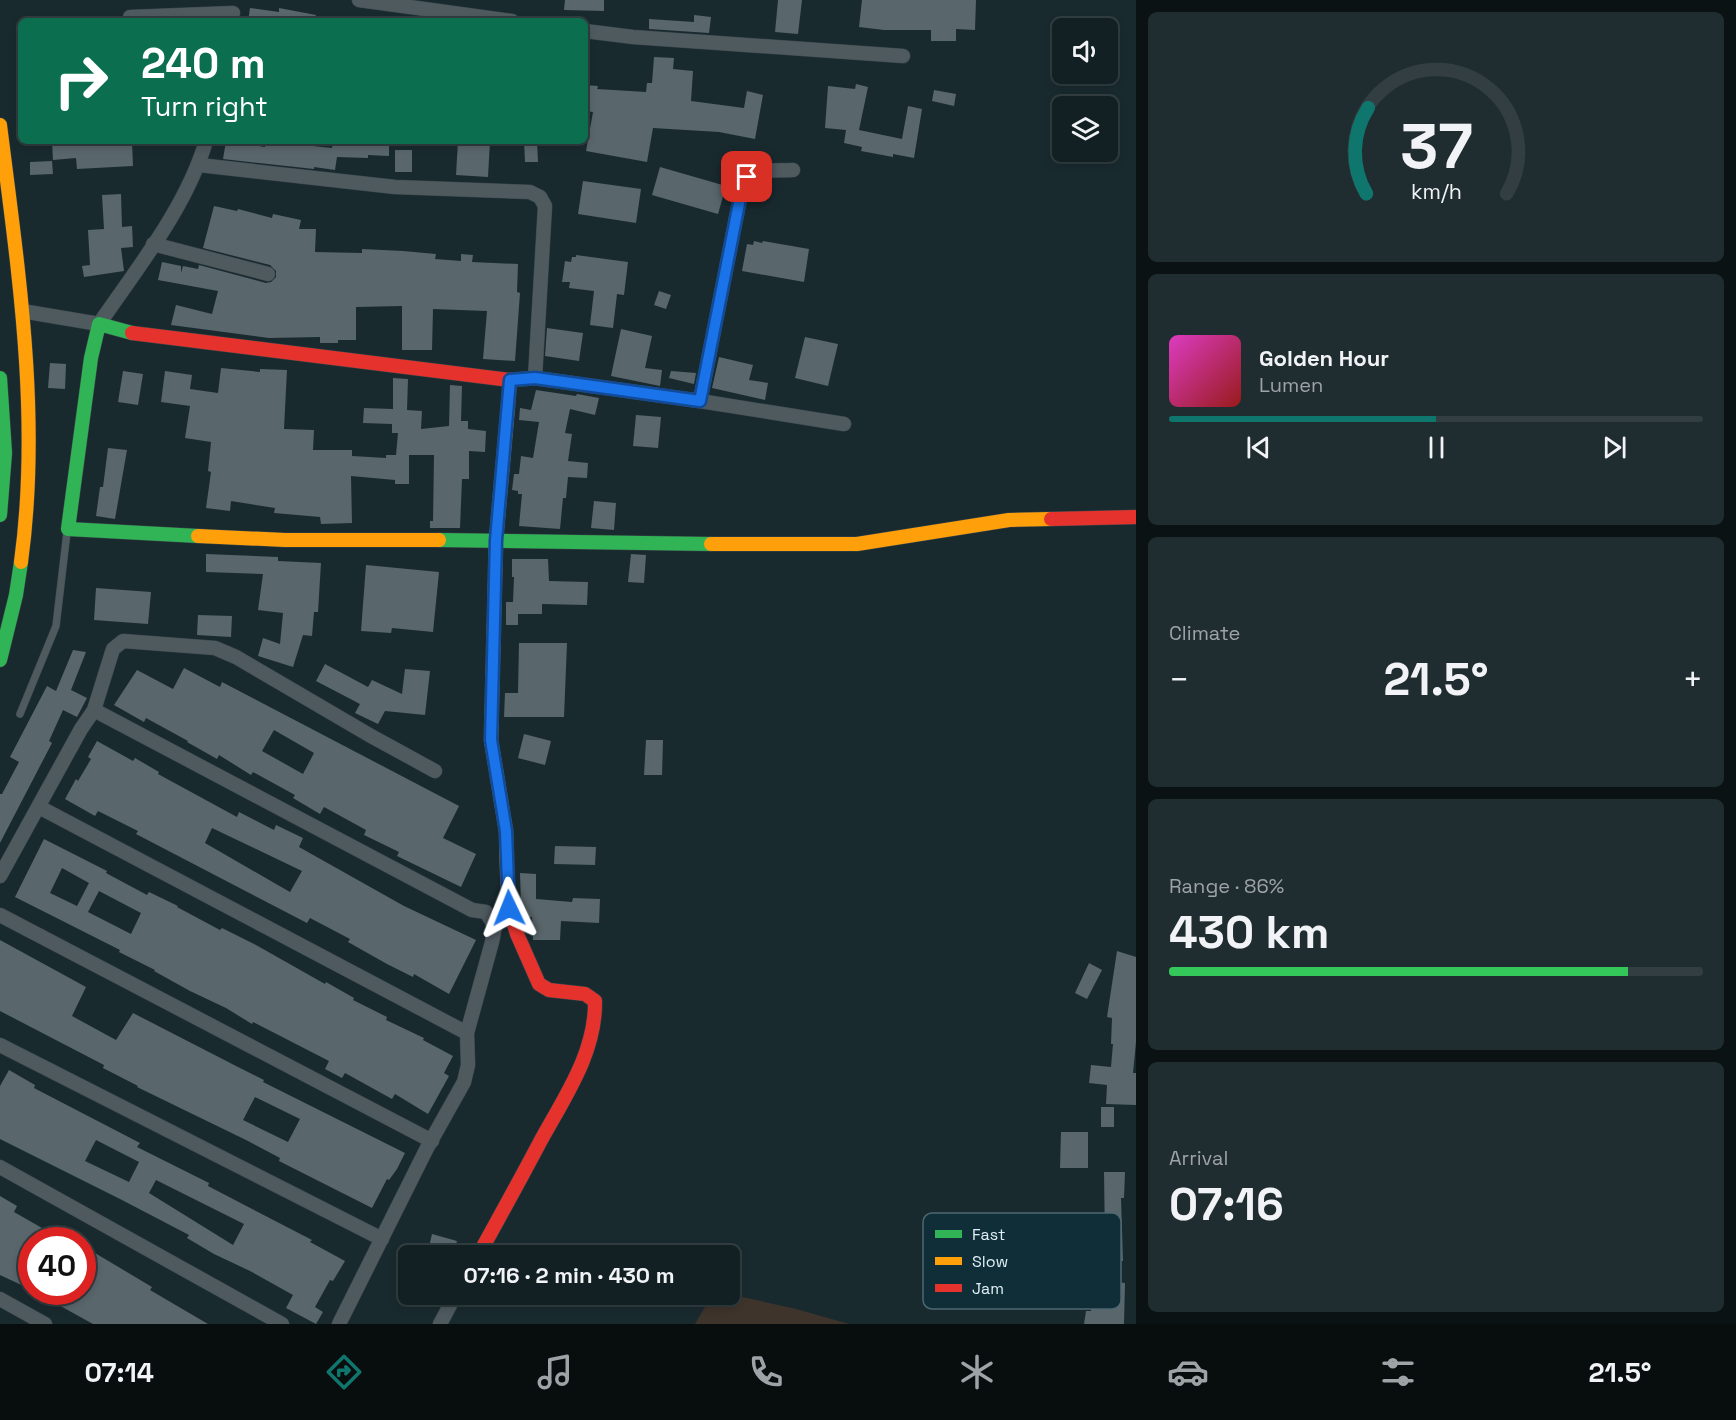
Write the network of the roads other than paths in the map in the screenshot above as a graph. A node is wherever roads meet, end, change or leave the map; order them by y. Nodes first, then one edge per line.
1 (359, 0) edge
2 (234, 11) edge
3 (130, 17) dead end
4 (490, 18) edge
5 (588, 31) edge
6 (903, 56) dead end
7 (0, 125) edge
8 (205, 144) edge
9 (199, 165) junction
10 (793, 170) dead end
11 (153, 244) junction
12 (268, 274) dead end
13 (22, 311) junction
14 (99, 324) junction
15 (0, 378) edge
16 (535, 378) junction
17 (510, 380) junction
18 (700, 401) junction
19 (844, 424) dead end
20 (1, 498) edge
21 (0, 515) edge
22 (1136, 517) edge
23 (68, 529) junction
24 (496, 540) junction
25 (0, 660) edge
26 (94, 710) junction
27 (20, 714) dead end
28 (435, 771) dead end
29 (39, 807) junction
30 (0, 876) edge
31 (0, 915) edge
32 (467, 1033) junction
33 (0, 1045) edge
34 (432, 1141) junction
35 (0, 1167) edge
36 (381, 1239) junction
37 (484, 1245) edge
38 (0, 1299) edge
39 (450, 1305) edge
40 (45, 1324) edge
41 (282, 1324) edge
42 (339, 1324) edge
43 (440, 1324) edge

1 - 4 street
2 - 3 street
5 - 6 street
7 - 13 street
8 - 9 street
9 - 11 street
9 - 16 street
10 - 18 street
11 - 12 street
11 - 14 street
13 - 14 street
13 - 25 street
14 - 17 street
14 - 23 street
15 - 20 street
16 - 17 street
16 - 18 street
17 - 24 street
18 - 19 street
20 - 21 street
22 - 24 street
23 - 24 street
23 - 27 lane
24 - 37 street
26 - 28 street
26 - 29 street
26 - 32 street
29 - 30 street
29 - 32 street
31 - 34 street
32 - 34 street
33 - 36 street
34 - 36 street
35 - 41 street
36 - 42 street
38 - 40 street
39 - 43 street

